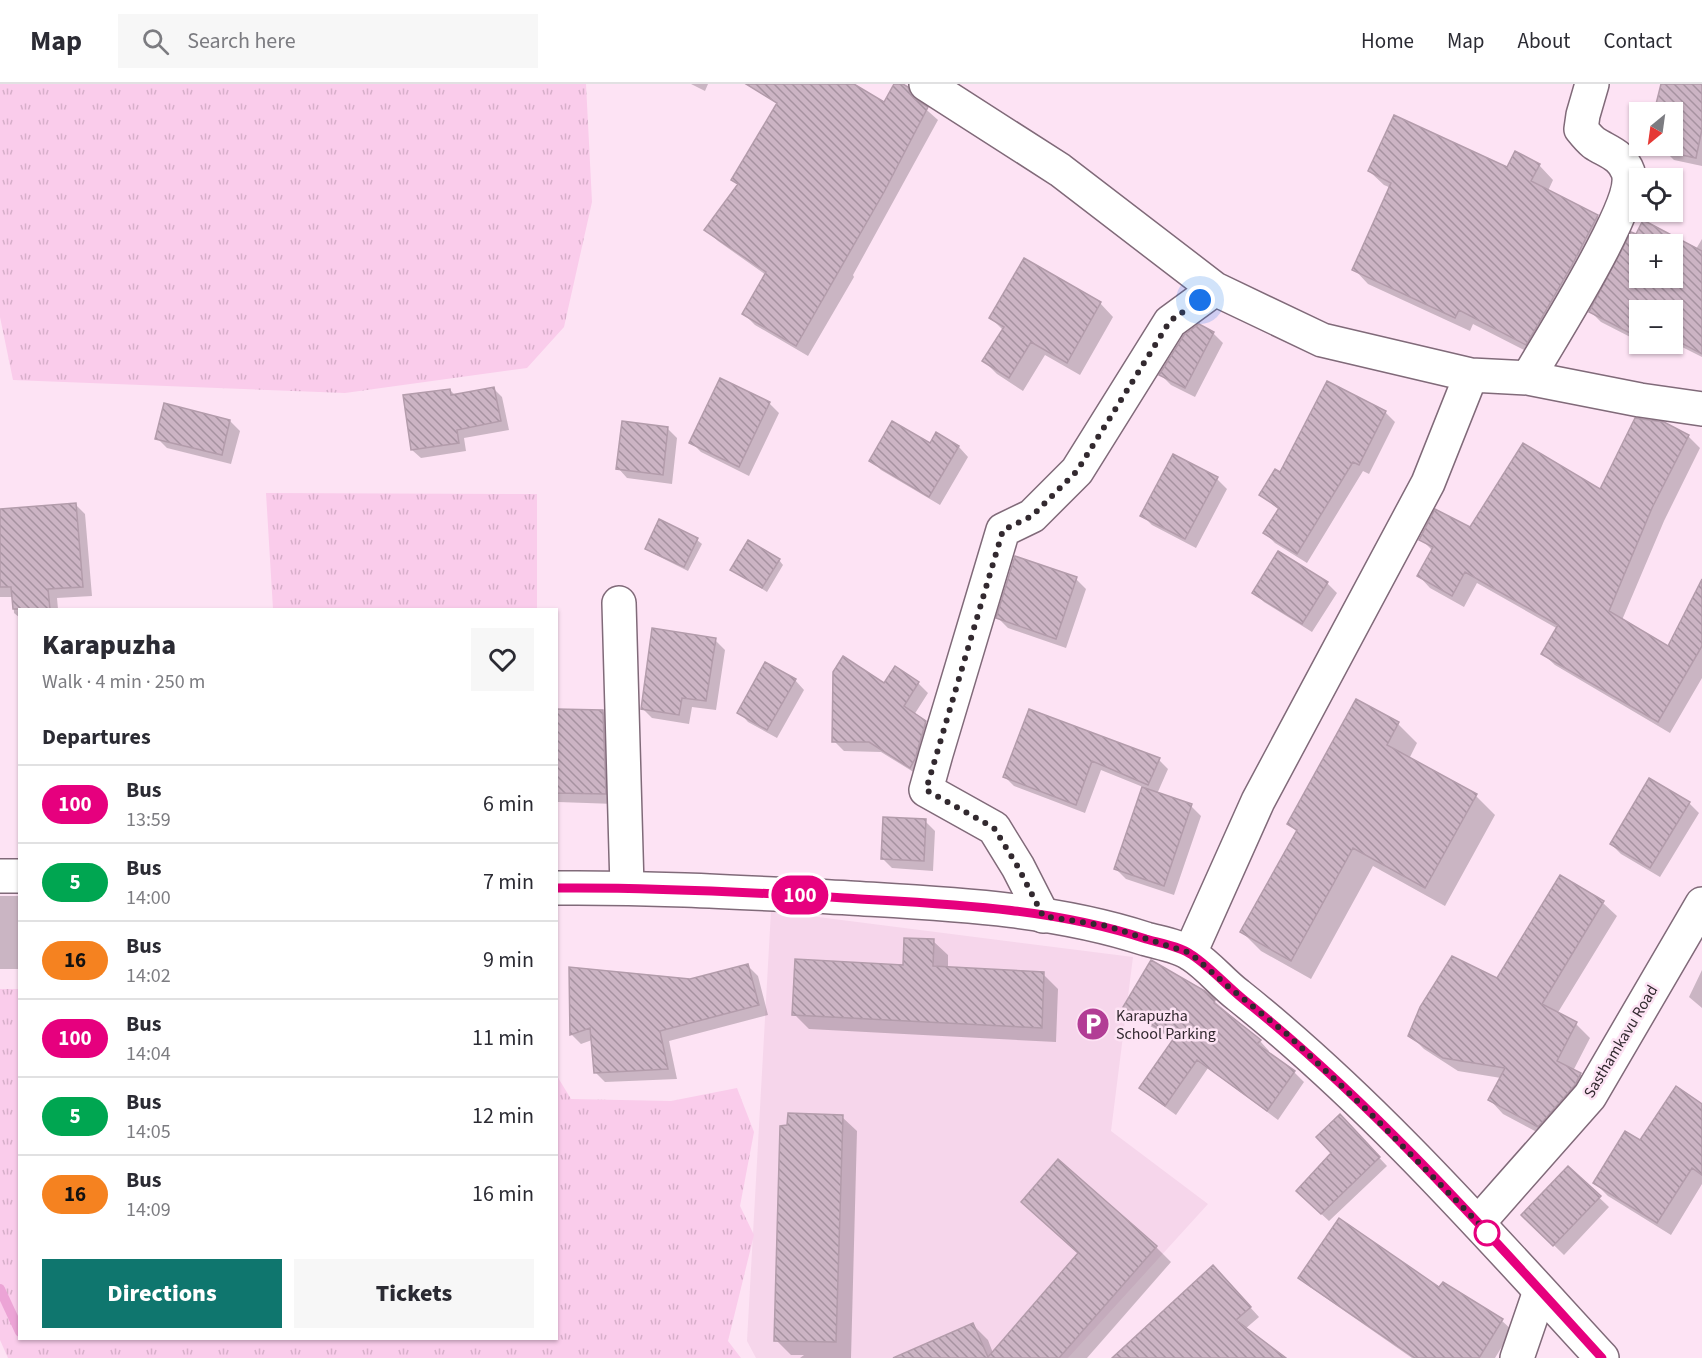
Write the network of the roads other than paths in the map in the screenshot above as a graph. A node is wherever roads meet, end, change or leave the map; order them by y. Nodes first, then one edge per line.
1 (926, 84) edge
2 (1592, 84) edge
3 (1215, 289) junction
4 (1471, 375) junction
5 (1528, 378) junction
6 (1702, 409) edge
7 (619, 603) dead end
8 (0, 876) edge
9 (18, 876) edge
10 (627, 887) junction
11 (558, 888) edge
12 (1702, 904) edge
13 (1043, 916) junction
14 (1190, 953) junction
15 (1478, 1223) junction
16 (1540, 1291) junction
17 (1517, 1358) edge
18 (1602, 1358) edge

1 - 3 street
2 - 5 street
3 - 4 street
3 - 13 street
4 - 5 street
4 - 14 street
5 - 6 street
7 - 10 street
8 - 9 street
10 - 11 street
10 - 13 street
12 - 15 street, Sasthamkavu Road
13 - 14 street
14 - 15 street
15 - 16 street
16 - 17 street
16 - 18 street

